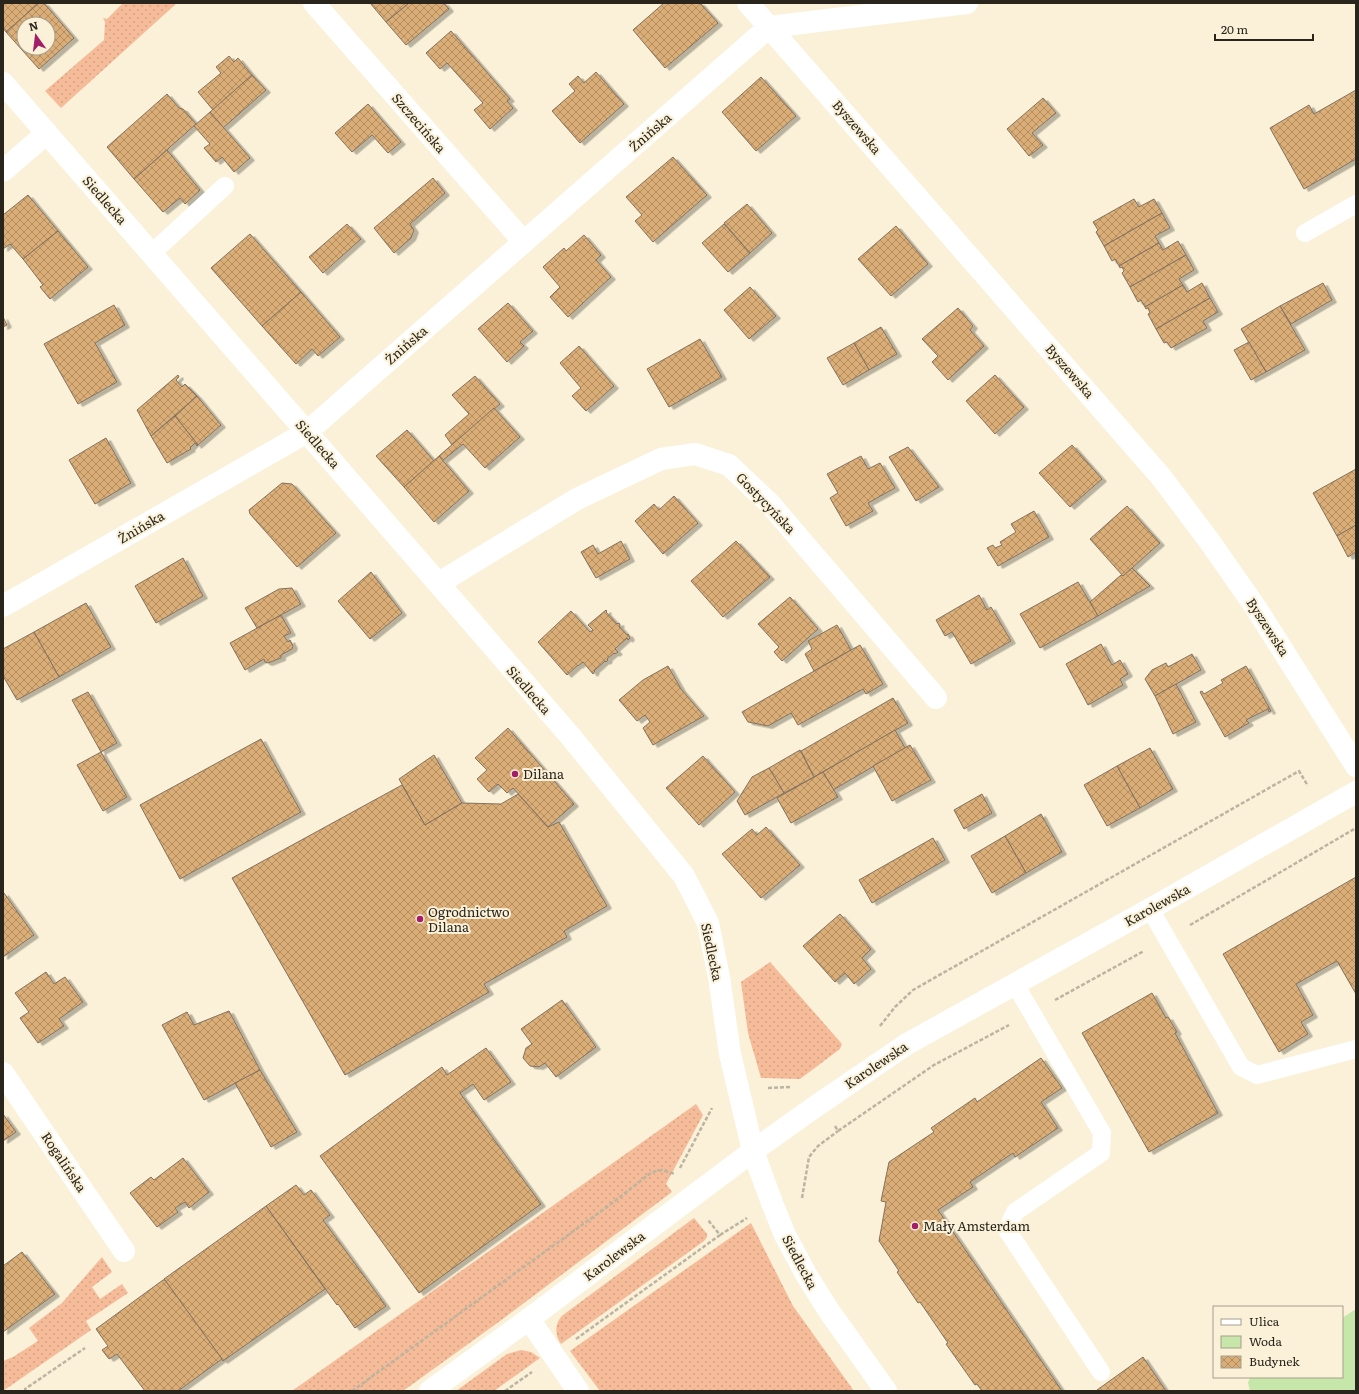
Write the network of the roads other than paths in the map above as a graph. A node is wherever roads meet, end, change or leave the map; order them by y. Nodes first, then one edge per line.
1 (314, 3) edge
2 (748, 3) edge
3 (967, 3) edge
4 (769, 27) junction
5 (3, 83) edge
6 (47, 133) junction
7 (3, 171) edge
8 (225, 186) dead end
9 (1356, 204) edge
10 (1305, 233) dead end
11 (524, 242) junction
12 (151, 254) junction
13 (307, 432) junction
14 (439, 583) junction
15 (3, 606) edge
16 (936, 698) dead end
17 (1356, 766) edge
18 (1356, 792) edge
19 (1150, 909) junction
20 (1015, 984) junction
21 (1356, 1049) edge
22 (3, 1073) edge
23 (753, 1151) junction
24 (124, 1250) dead end
25 (529, 1319) junction
26 (1101, 1372) dead end
27 (430, 1391) edge
28 (578, 1391) edge
29 (886, 1391) edge

1 - 11 street, Szczecińska
2 - 4 street, Byszewska
3 - 4 street
4 - 11 street, Żnińska
4 - 17 street, Byszewska
5 - 6 street, Siedlecka
6 - 7 street
6 - 12 street, Siedlecka
8 - 12 lane
9 - 10 lane
11 - 13 street, Żnińska
12 - 13 street, Siedlecka
13 - 14 street, Siedlecka
13 - 15 street, Żnińska
14 - 16 street, Gostycyńska
14 - 23 street, Siedlecka
18 - 19 street, Karolewska
19 - 20 street, Karolewska
19 - 21 lane
20 - 23 street, Karolewska
20 - 26 lane
22 - 24 street, Rogalińska
23 - 25 street, Karolewska
23 - 29 street, Siedlecka
25 - 27 street, Karolewska
25 - 28 street

